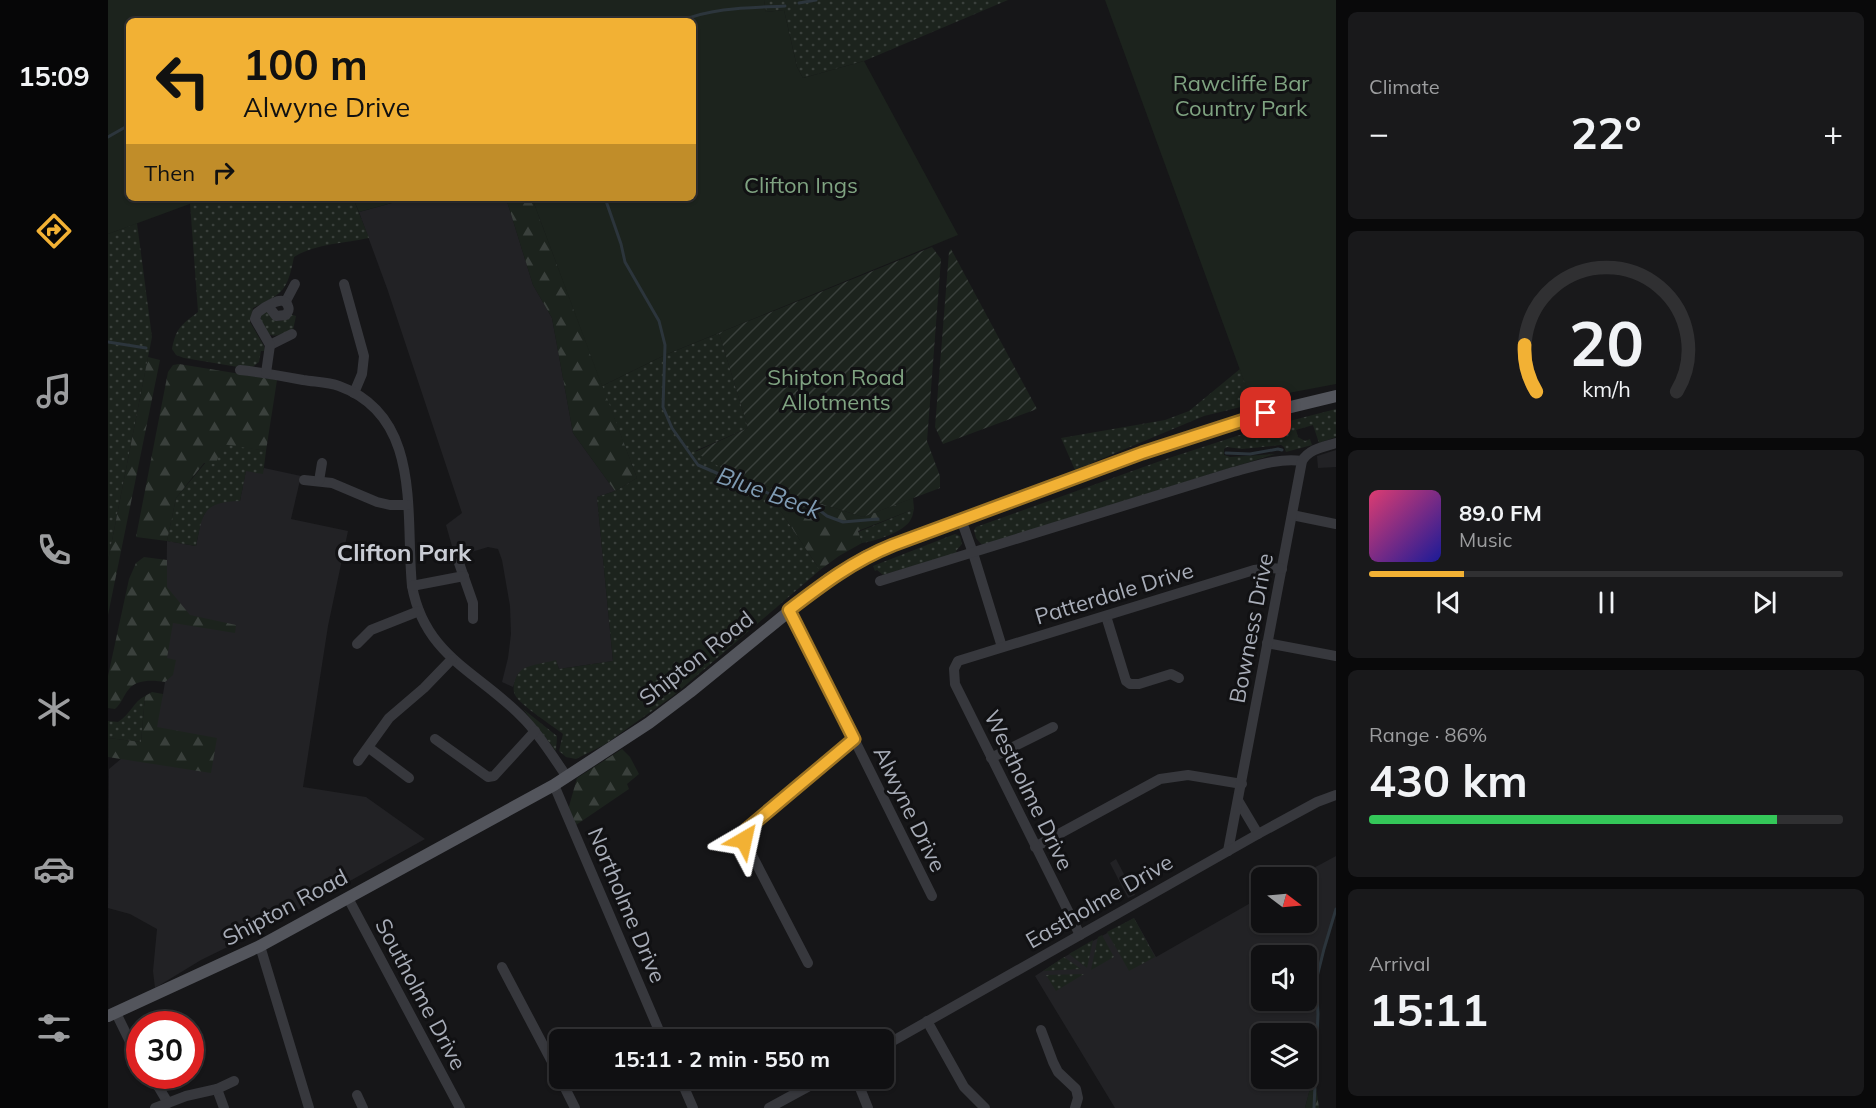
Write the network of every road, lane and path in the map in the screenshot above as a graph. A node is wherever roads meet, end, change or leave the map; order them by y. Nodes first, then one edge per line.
1 (295, 284) dead end
2 (344, 284) dead end
3 (292, 334) dead end
4 (269, 349) junction
5 (240, 370) dead end
6 (266, 373) junction
7 (354, 393) junction
8 (1336, 396) edge
9 (1336, 443) edge
10 (1302, 462) junction
11 (322, 463) dead end
12 (304, 480) dead end
13 (319, 481) junction
14 (407, 505) junction
15 (1292, 515) junction
16 (961, 519) junction
17 (1336, 524) edge
18 (974, 553) junction
19 (459, 562) dead end
20 (1282, 569) junction
21 (464, 576) junction
22 (880, 581) dead end
23 (412, 586) junction
24 (789, 610) junction
25 (419, 611) junction
26 (1106, 616) junction
27 (473, 619) dead end
28 (1267, 643) junction
29 (357, 644) dead end
30 (1002, 647) junction
31 (1336, 656) edge
32 (452, 659) junction
33 (958, 661) joint
34 (1175, 672) dead end
35 (1053, 727) dead end
36 (535, 731) junction
37 (435, 739) dead end
38 (854, 739) junction
39 (369, 748) junction
40 (992, 758) junction
41 (358, 761) dead end
42 (567, 777) junction
43 (409, 778) dead end
44 (1242, 784) junction
45 (554, 785) junction
46 (1336, 795) edge
47 (1239, 802) junction
48 (1258, 834) junction
49 (1035, 847) junction
50 (1228, 851) junction
51 (932, 896) dead end
52 (348, 898) junction
53 (1080, 935) junction
54 (260, 946) junction
55 (807, 963) dead end
56 (502, 967) dead end
57 (112, 1014) edge
58 (927, 1021) junction
59 (658, 1029) edge
60 (1047, 1034) dead end
61 (126, 1038) edge
62 (894, 1040) edge
63 (549, 1057) edge
64 (234, 1081) dead end
65 (160, 1089) edge
66 (217, 1089) junction
67 (566, 1089) edge
68 (685, 1089) edge
69 (804, 1089) edge
70 (860, 1089) edge
71 (357, 1095) dead end
72 (168, 1103) junction
73 (155, 1108) edge
74 (224, 1108) edge
75 (309, 1108) edge
76 (363, 1108) edge
77 (460, 1108) edge
78 (576, 1108) edge
79 (693, 1108) edge
80 (769, 1108) edge
81 (868, 1108) edge
82 (985, 1108) edge
83 (1075, 1108) edge

1 - 4 street
2 - 7 street
3 - 4 street
4 - 6 street
5 - 6 street
6 - 7 street
7 - 14 street
8 - 16 main road, Shipton Road
9 - 10 street
10 - 15 street, Bowness Drive
10 - 18 street
11 - 13 street
12 - 13 street
13 - 14 street
14 - 23 street
15 - 17 street
15 - 20 street, Bowness Drive
16 - 18 street
16 - 24 main road, Shipton Road
18 - 22 street
18 - 30 street
19 - 21 street
20 - 26 street, Patterdale Drive
20 - 28 street, Bowness Drive
21 - 23 street
21 - 27 street
23 - 25 street
24 - 38 street, Alwyne Drive
24 - 42 main road, Shipton Road
25 - 29 street
25 - 32 street
26 - 30 street, Patterdale Drive
26 - 34 street
28 - 31 street
28 - 44 street, Bowness Drive
30 - 33 street, Patterdale Drive
32 - 36 street
32 - 39 street
33 - 40 street, Westholme Drive
35 - 40 street
36 - 37 street
36 - 42 street
38 - 51 street, Alwyne Drive
38 - 55 street
39 - 41 street
39 - 43 street
40 - 49 street, Westholme Drive
42 - 45 main road, Shipton Road
44 - 47 street, Bowness Drive
44 - 49 street
45 - 52 main road, Shipton Road
45 - 59 street, Northolme Drive
46 - 48 street, Eastholme Drive
47 - 48 street
47 - 50 street, Bowness Drive
48 - 50 street, Eastholme Drive
49 - 53 street, Westholme Drive
50 - 53 street, Eastholme Drive
52 - 54 main road, Shipton Road
52 - 77 street, Southolme Drive
53 - 58 street, Eastholme Drive
54 - 57 main road, Shipton Road
54 - 75 street
56 - 63 street
57 - 61 street
58 - 62 street, Eastholme Drive
58 - 82 street
60 - 83 street
64 - 66 street
65 - 72 street
66 - 72 street
66 - 74 street
67 - 78 street
68 - 79 street
69 - 80 street
70 - 81 street
71 - 76 street
72 - 73 street

